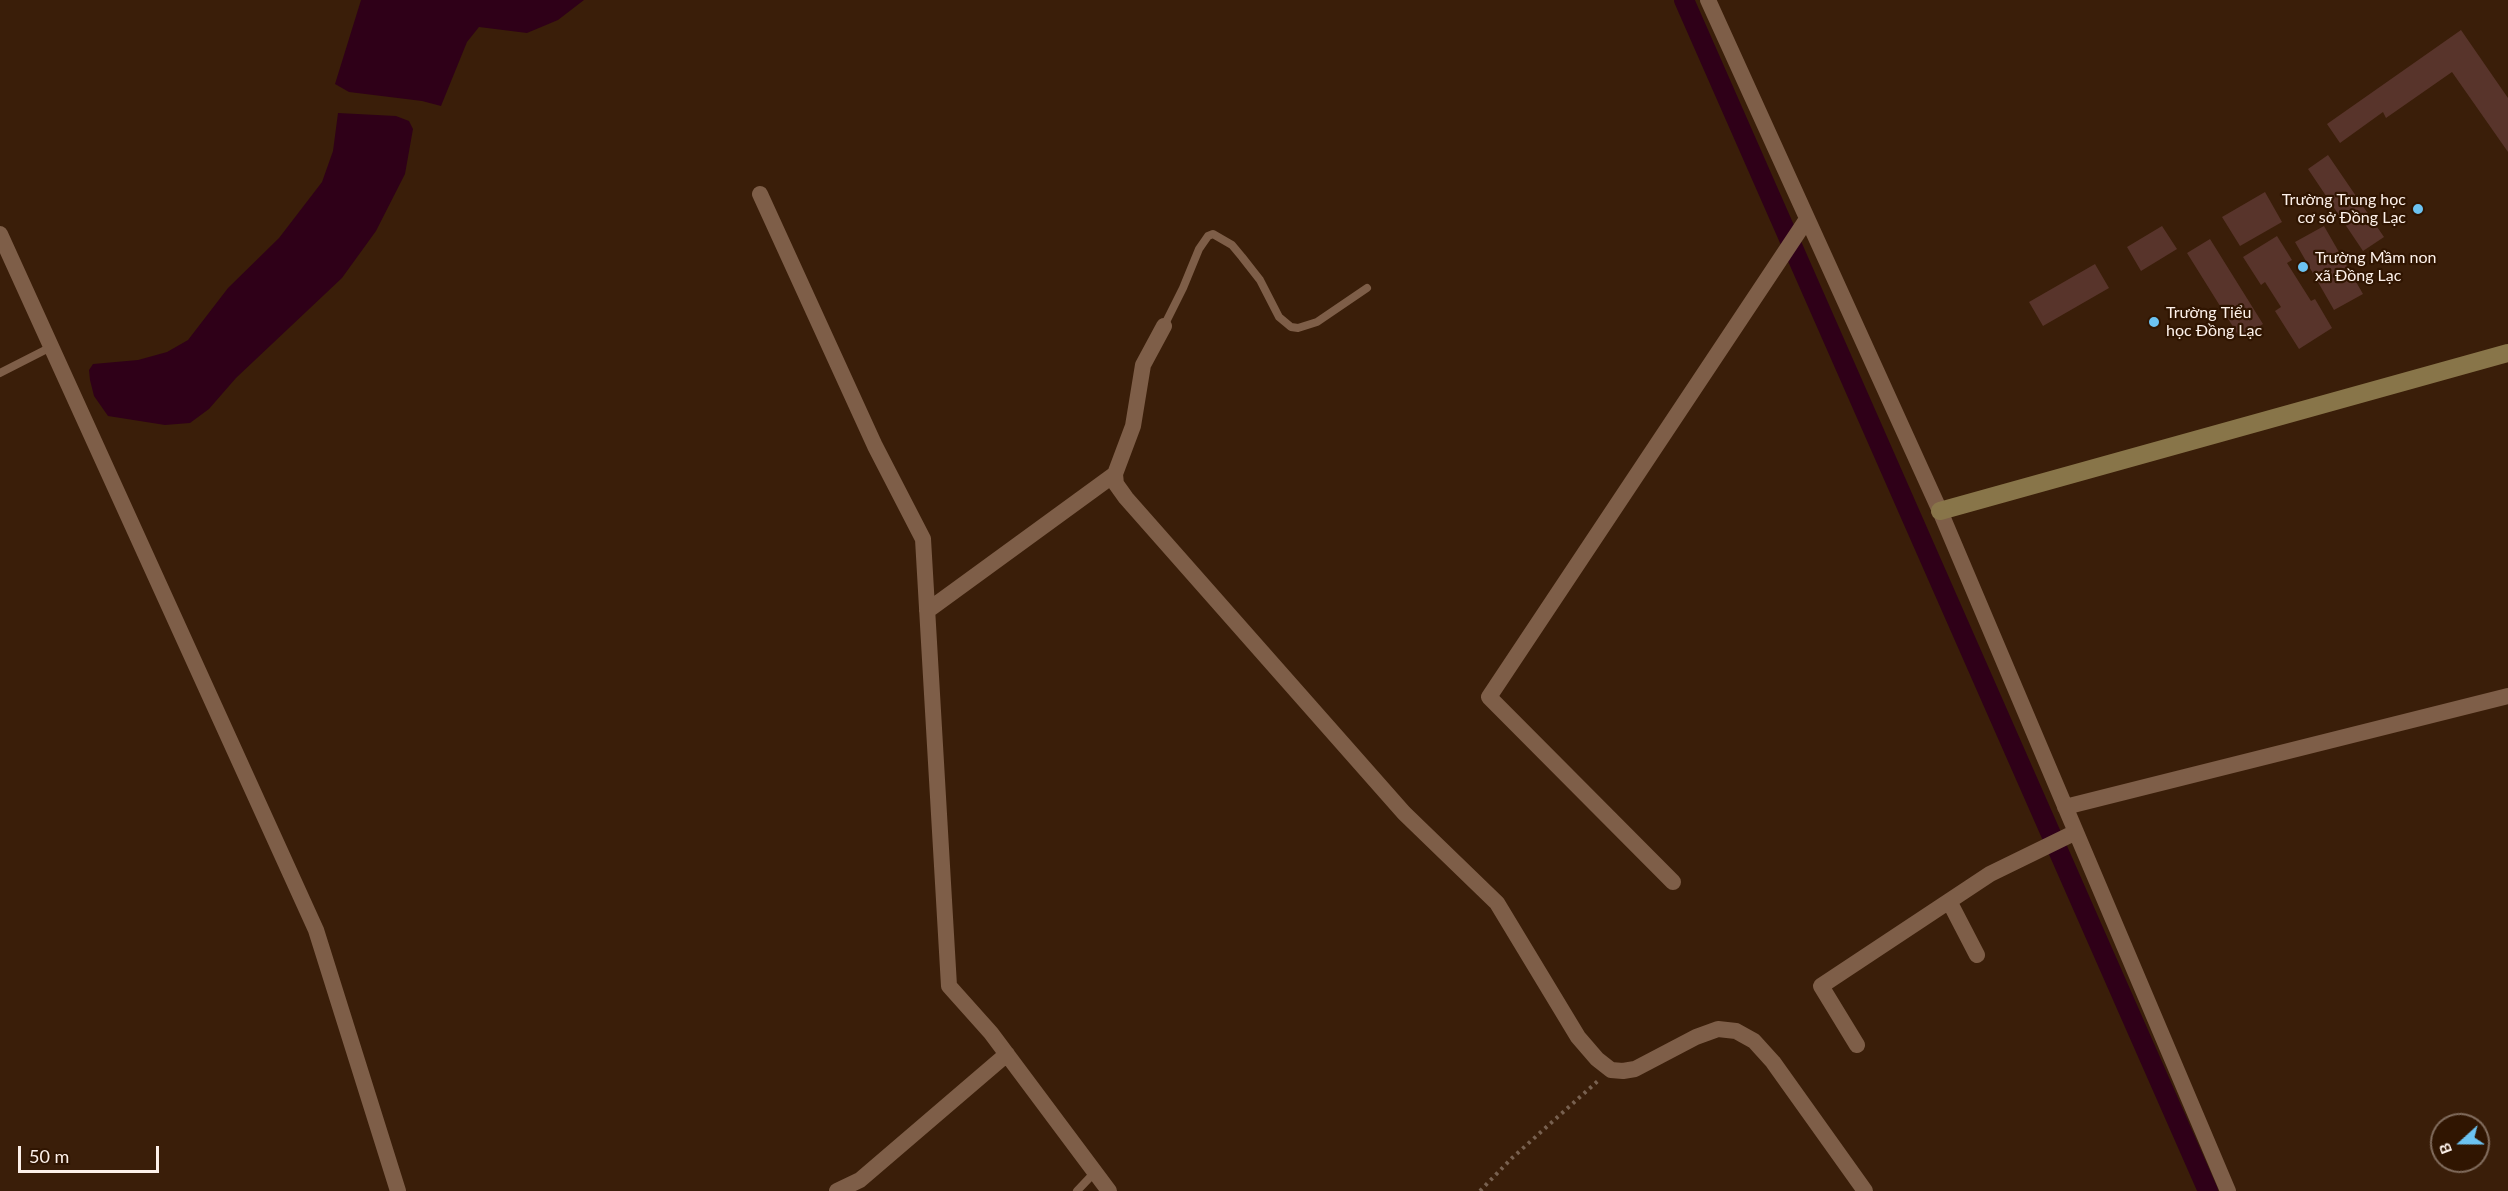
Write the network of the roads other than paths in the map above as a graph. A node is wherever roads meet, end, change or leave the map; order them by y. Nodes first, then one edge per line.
1 (1708, 0) edge
2 (760, 194) dead end
3 (1807, 219) junction
4 (0, 234) edge
5 (1367, 288) dead end
6 (1164, 326) joint
7 (51, 347) junction
8 (2508, 353) edge
9 (0, 373) edge
10 (1115, 474) junction
11 (1940, 511) junction
12 (927, 611) junction
13 (2508, 696) edge
14 (2065, 807) junction
15 (2076, 832) junction
16 (1673, 882) dead end
17 (1948, 901) junction
18 (1977, 956) dead end
19 (1857, 1045) dead end
20 (1007, 1054) junction
21 (1095, 1172) junction
22 (398, 1191) edge
23 (837, 1191) edge
24 (1077, 1191) edge
25 (1109, 1191) edge
26 (1865, 1191) edge
27 (2228, 1191) edge

1 - 3 street
2 - 12 street
3 - 11 street
3 - 16 street
4 - 7 street
5 - 6 lane
6 - 10 street
7 - 9 lane
7 - 22 street
8 - 11 street
10 - 12 street
10 - 26 street
11 - 14 street
12 - 20 street
13 - 14 street
14 - 15 street
15 - 17 street
15 - 27 street
17 - 18 street
17 - 19 street
20 - 21 street
20 - 23 street
21 - 24 lane
21 - 25 street

